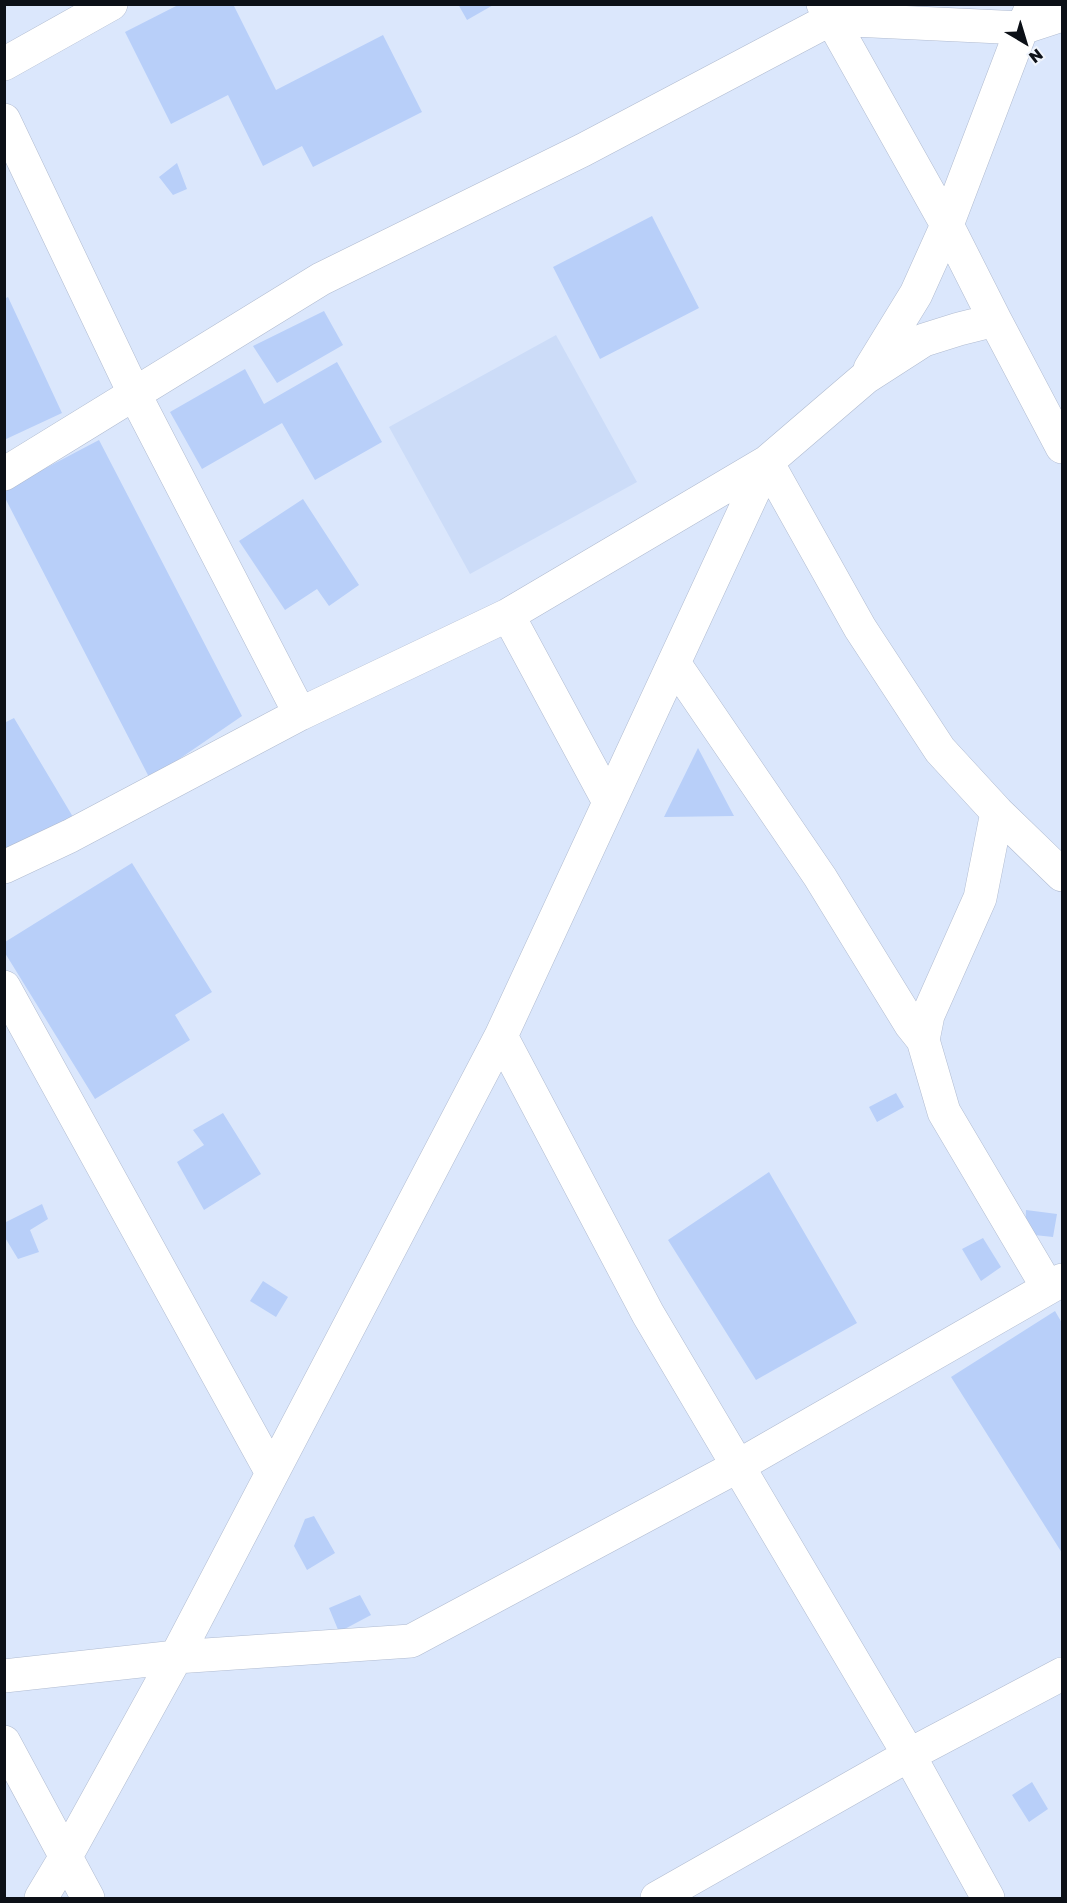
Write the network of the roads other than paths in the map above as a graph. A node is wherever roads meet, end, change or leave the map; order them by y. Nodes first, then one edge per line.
1 (111, 4) edge
2 (827, 12) edge
3 (1062, 15) edge
4 (1027, 16) edge
5 (4, 64) edge
6 (4, 120) edge
7 (947, 225) junction
8 (995, 320) junction
9 (865, 378) junction
10 (135, 395) junction
11 (1062, 447) edge
12 (767, 462) junction
13 (4, 474) edge
14 (508, 615) junction
15 (674, 663) junction
16 (300, 714) junction
17 (609, 802) junction
18 (997, 812) junction
19 (4, 867) edge
20 (1062, 875) edge
21 (4, 987) edge
22 (501, 1036) junction
23 (923, 1040) junction
24 (1055, 1284) edge
25 (738, 1466) junction
26 (272, 1473) junction
27 (176, 1657) junction
28 (1062, 1674) edge
29 (4, 1676) edge
30 (4, 1742) edge
31 (909, 1755) junction
32 (66, 1858) junction
33 (41, 1899) edge
34 (88, 1899) edge
35 (657, 1899) edge
36 (988, 1899) edge

1 - 5 street
2 - 4 street
2 - 7 street
2 - 10 street
3 - 4 street
4 - 7 street
6 - 10 street
7 - 8 street
7 - 9 street
8 - 9 street
8 - 11 street
9 - 12 street
10 - 13 street
10 - 16 street
12 - 14 street
12 - 15 street
12 - 18 street
14 - 16 street
14 - 17 street
15 - 17 street
15 - 23 street
16 - 19 street
17 - 22 street
18 - 20 street
18 - 23 street
21 - 26 street
22 - 25 street
22 - 26 street
23 - 24 street
24 - 25 street
25 - 27 street
25 - 31 street
26 - 27 street
27 - 29 street
27 - 32 street
28 - 31 street
30 - 32 street
31 - 35 street
31 - 36 street
32 - 33 street
32 - 34 street

